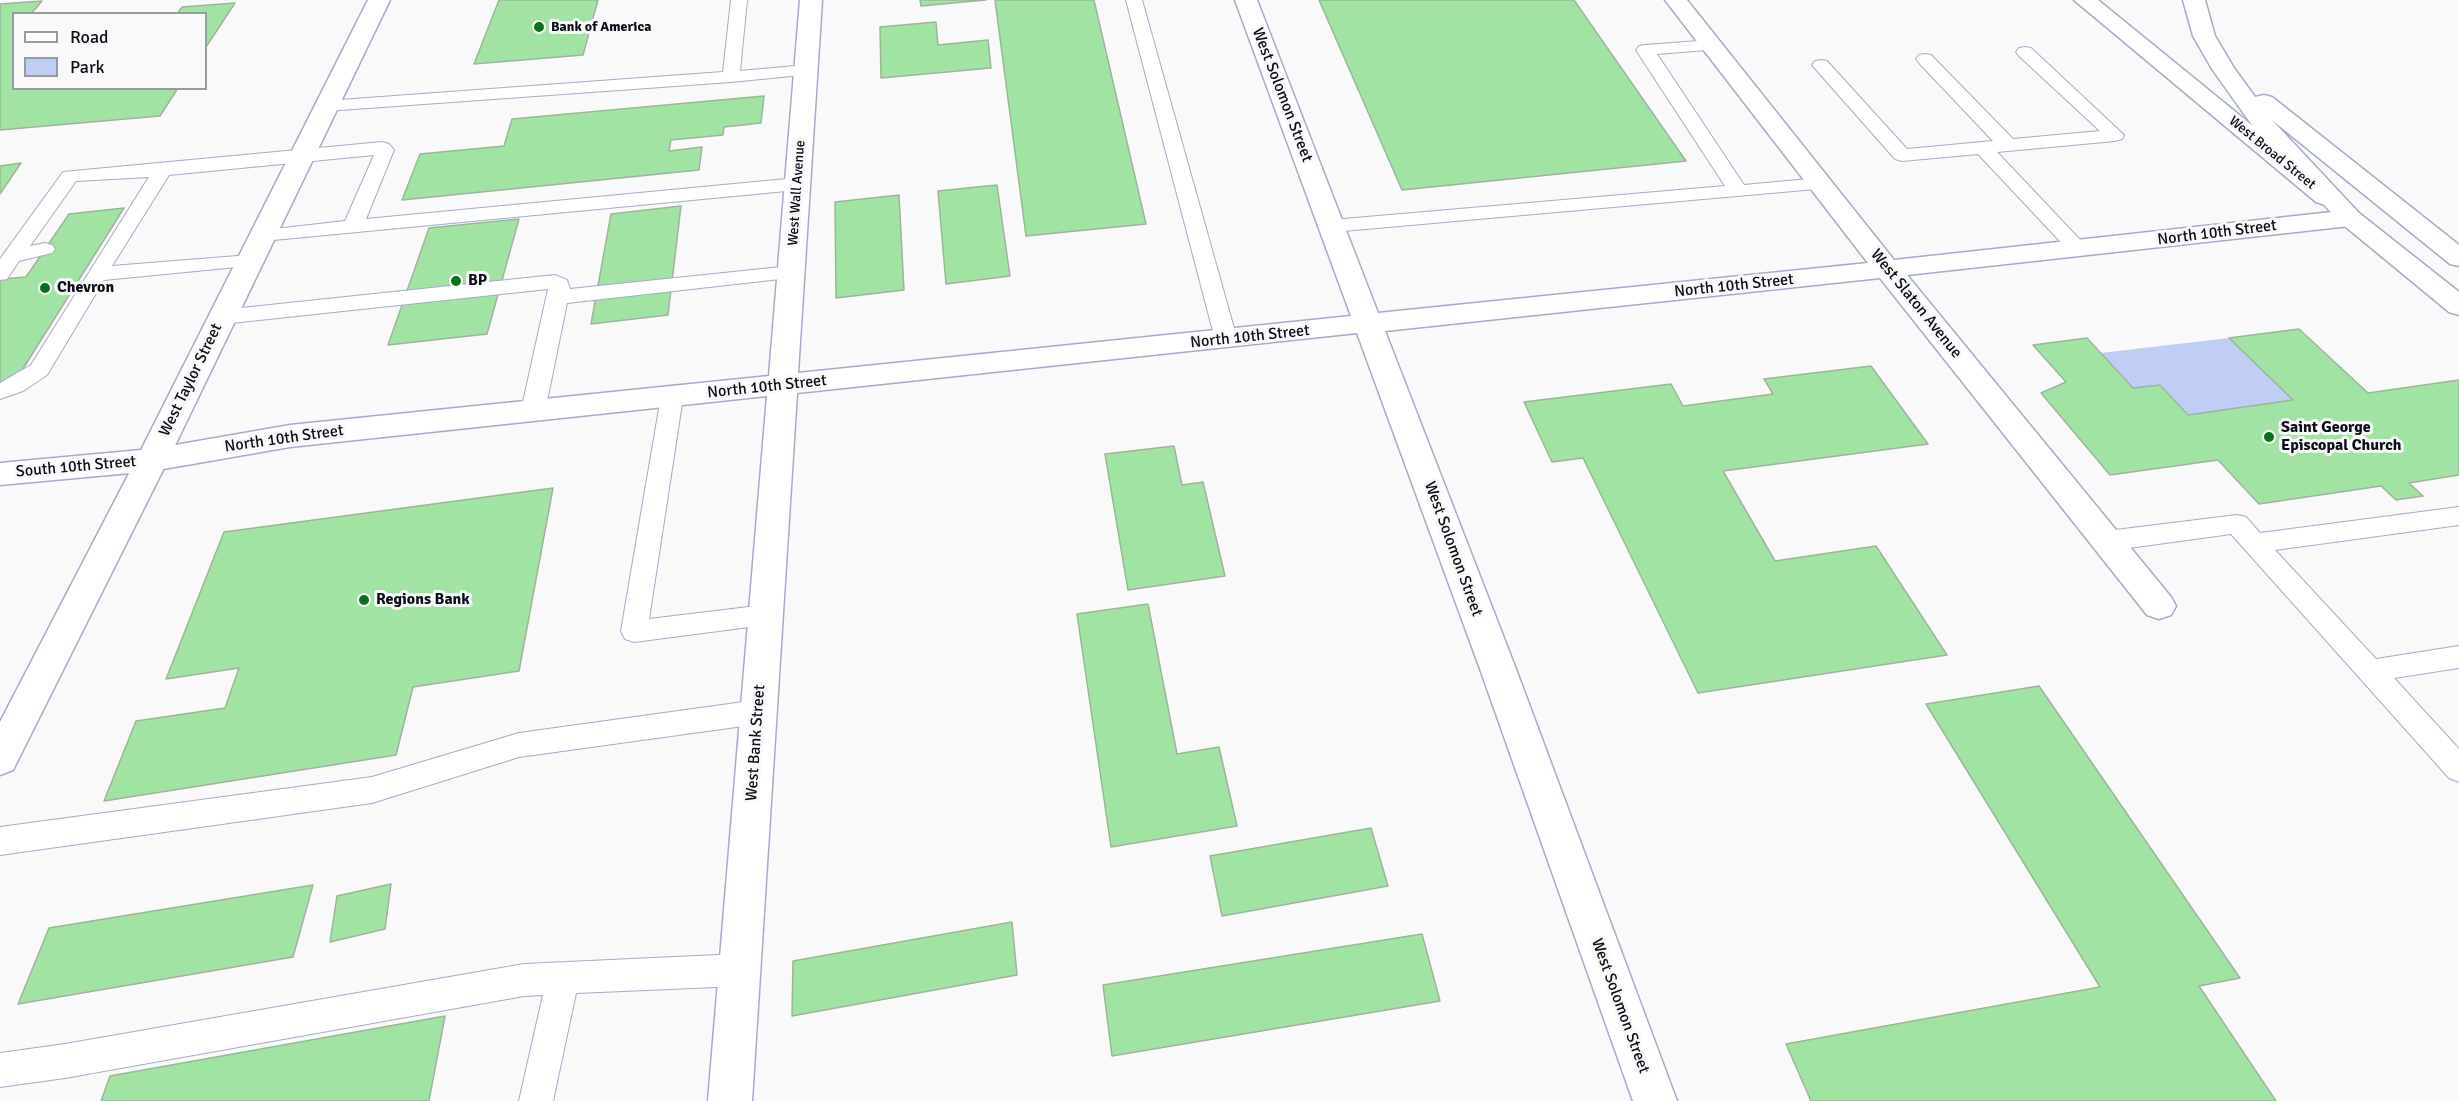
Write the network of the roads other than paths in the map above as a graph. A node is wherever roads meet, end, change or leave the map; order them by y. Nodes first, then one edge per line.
1 (379, 0) edge
2 (739, 0) edge
3 (811, 0) edge
4 (1134, 0) edge
5 (1245, 0) edge
6 (1676, 0) edge
7 (2085, 0) edge
8 (2194, 0) edge
9 (1712, 45) junction
10 (2025, 52) dead end
11 (1925, 59) dead end
12 (1821, 65) dead end
13 (2223, 69) junction
14 (806, 70) junction
15 (731, 77) junction
16 (326, 106) junction
17 (2008, 145) junction
18 (1982, 147) junction
19 (301, 157) junction
20 (163, 170) junction
21 (797, 184) junction
22 (1820, 184) junction
23 (1738, 191) junction
24 (2350, 218) junction
25 (1332, 226) junction
26 (353, 227) junction
27 (262, 236) junction
28 (45, 249) dead end
29 (2078, 249) junction
30 (12, 257) junction
31 (2459, 258) edge
32 (250, 261) junction
33 (97, 268) junction
34 (1887, 269) junction
35 (791, 272) junction
36 (0, 274) edge
37 (557, 297) junction
38 (2459, 306) edge
39 (222, 317) junction
40 (1369, 324) junction
41 (1226, 339) junction
42 (783, 386) junction
43 (0, 391) edge
44 (672, 397) junction
45 (533, 411) junction
46 (152, 460) junction
47 (0, 474) edge
48 (2459, 516) edge
49 (2107, 541) junction
50 (2254, 543) junction
51 (2159, 606) dead end
52 (765, 615) junction
53 (2459, 657) edge
54 (2368, 671) junction
55 (758, 712) junction
56 (0, 759) edge
57 (2459, 769) edge
58 (0, 841) edge
59 (740, 970) junction
60 (563, 977) junction
61 (0, 1070) edge
62 (536, 1101) edge
63 (730, 1101) edge
64 (1655, 1101) edge

1 - 16 street, West Taylor Street
2 - 15 lane
3 - 14 street, West Wall Avenue
4 - 41 lane
5 - 25 street, West Solomon Street
6 - 9 street, West Slaton Avenue
7 - 24 street, West Broad Street
8 - 13 street
9 - 22 street, West Slaton Avenue
9 - 23 lane
10 - 17 lane
11 - 17 lane
12 - 18 lane
13 - 24 street
13 - 31 street
14 - 15 lane
14 - 21 street, West Wall Avenue
15 - 16 lane
16 - 19 street, West Taylor Street
17 - 18 lane
18 - 29 lane
19 - 20 lane
19 - 26 lane
19 - 27 street, West Taylor Street
20 - 30 lane
20 - 33 lane
21 - 26 lane
21 - 35 street, West Wall Avenue
22 - 23 lane
22 - 34 street, West Slaton Avenue
23 - 25 lane
24 - 29 street, North 10th Street
24 - 38 street, West Broad Street
25 - 40 street, West Solomon Street
26 - 27 lane
27 - 32 street, West Taylor Street
28 - 30 lane
29 - 34 street, North 10th Street
30 - 36 lane
32 - 33 lane
32 - 39 street, West Taylor Street
33 - 43 lane
34 - 40 street, North 10th Street
34 - 49 street, West Slaton Avenue
35 - 37 lane
35 - 42 street, West Wall Avenue
37 - 39 lane
37 - 45 lane
39 - 46 street, West Taylor Street
40 - 41 street, North 10th Street
40 - 64 street, West Solomon Street
41 - 42 street, North 10th Street
42 - 44 street, North 10th Street
42 - 52 street, West Bank Street
44 - 45 street, North 10th Street
44 - 52 lane
45 - 46 street, North 10th Street
46 - 47 street, South 10th Street
46 - 56 street, West Taylor Street
48 - 50 lane
49 - 50 lane
49 - 51 street, West Slaton Avenue
50 - 54 lane
52 - 55 street, West Bank Street
53 - 54 lane
54 - 57 lane
55 - 58 lane
55 - 59 street, West Bank Street
59 - 60 lane
59 - 63 street, West Bank Street
60 - 61 lane
60 - 62 lane

